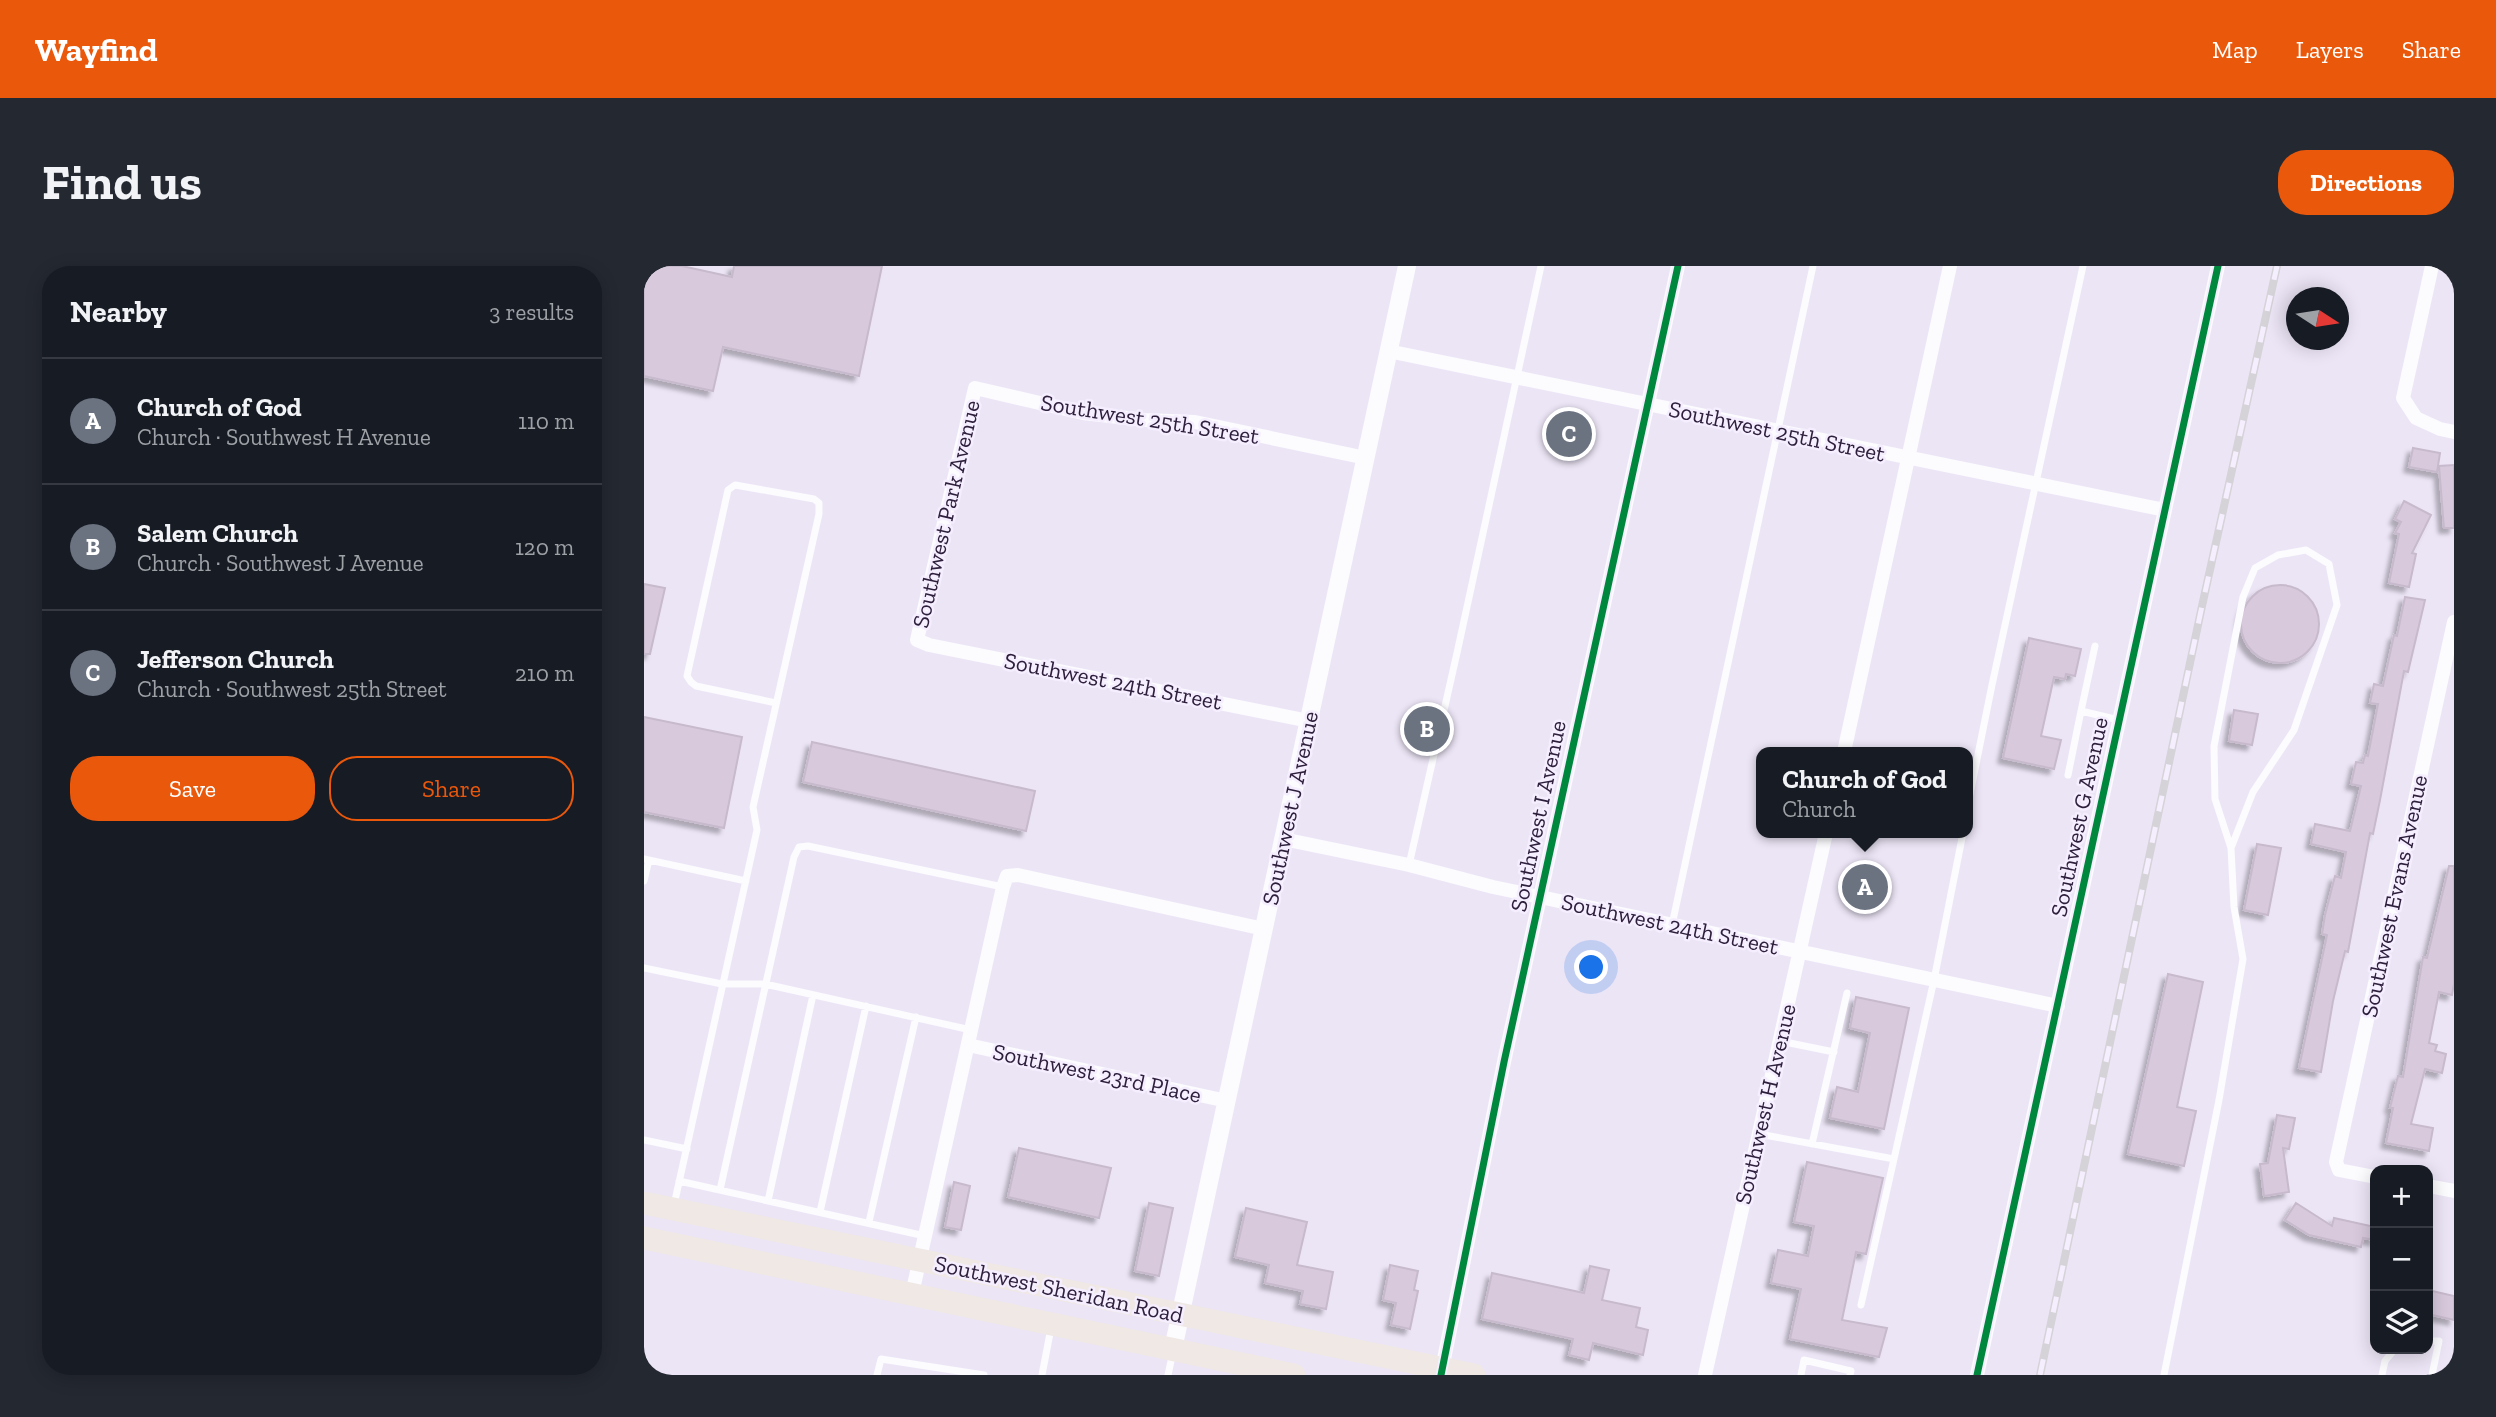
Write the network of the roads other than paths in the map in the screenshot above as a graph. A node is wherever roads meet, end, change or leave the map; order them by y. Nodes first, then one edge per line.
1 (1407, 266) edge
2 (1541, 266) edge
3 (1678, 266) edge
4 (1813, 266) edge
5 (1951, 266) edge
6 (2083, 266) edge
7 (2218, 266) edge
8 (2432, 266) edge
9 (1388, 351) junction
10 (1517, 378) junction
11 (975, 388) joint
12 (1647, 404) junction
13 (1778, 431) junction
14 (2454, 432) edge
15 (1366, 458) junction
16 (1910, 458) junction
17 (2035, 484) junction
18 (2165, 510) junction
19 (2454, 622) edge
20 (917, 640) joint
21 (2095, 646) dead end
22 (776, 703) junction
23 (2081, 711) junction
24 (2120, 720) junction
25 (1309, 721) junction
26 (1845, 747) edge
27 (2068, 775) dead end
28 (1973, 780) edge
29 (1825, 838) edge
30 (1962, 838) edge
31 (1283, 839) junction
32 (2231, 848) junction
33 (646, 860) edge
34 (1409, 865) junction
35 (644, 881) edge
36 (746, 881) junction
37 (1003, 887) junction
38 (1540, 896) junction
39 (1672, 925) junction
40 (1264, 929) junction
41 (1800, 951) junction
42 (644, 968) edge
43 (1934, 980) junction
44 (722, 984) junction
45 (765, 984) junction
46 (1847, 993) dead end
47 (813, 995) junction
48 (866, 1006) junction
49 (2058, 1006) junction
50 (916, 1017) junction
51 (971, 1030) junction
52 (1780, 1041) junction
53 (968, 1045) junction
54 (1834, 1052) junction
55 (1227, 1101) junction
56 (1759, 1134) junction
57 (644, 1140) edge
58 (1812, 1143) junction
59 (687, 1149) junction
60 (1894, 1160) junction
61 (2370, 1176) edge
62 (679, 1181) junction
63 (2433, 1187) edge
64 (720, 1190) junction
65 (2454, 1191) edge
66 (768, 1201) junction
67 (644, 1203) edge
68 (673, 1209) junction
69 (820, 1212) junction
70 (869, 1223) junction
71 (925, 1236) junction
72 (644, 1238) edge
73 (919, 1260) junction
74 (912, 1294) junction
75 (1861, 1305) dead end
76 (1181, 1314) junction
77 (1052, 1325) junction
78 (2433, 1341) edge
79 (1173, 1349) junction
80 (2391, 1354) edge
81 (1441, 1372) edge
82 (877, 1375) edge
83 (984, 1375) edge
84 (1042, 1375) edge
85 (1168, 1375) edge
86 (1294, 1375) edge
87 (1474, 1375) edge
88 (1704, 1375) edge
89 (1801, 1375) edge
90 (1850, 1375) edge
91 (1977, 1375) edge
92 (2164, 1375) edge
93 (2382, 1375) edge
94 (2432, 1375) edge

1 - 9 street, Southwest J Avenue
2 - 10 lane
3 - 12 street, Southwest I Avenue
4 - 13 lane
5 - 16 street
6 - 17 lane
7 - 18 street, Southwest G Avenue
8 - 14 street
9 - 10 street, Southwest 25th Street
9 - 15 street, Southwest J Avenue
10 - 12 street, Southwest 25th Street
10 - 34 lane
11 - 15 street, Southwest 25th Street
11 - 20 street, Southwest Park Avenue
12 - 13 street, Southwest 25th Street
12 - 38 street, Southwest I Avenue
13 - 16 street, Southwest 25th Street
13 - 39 lane
15 - 25 street, Southwest J Avenue
16 - 17 street, Southwest 25th Street
16 - 26 street
17 - 18 street, Southwest 25th Street
17 - 28 lane
18 - 24 street, Southwest G Avenue
19 - 61 street, Southwest Evans Avenue
20 - 25 street, Southwest 24th Street
21 - 23 lane
22 - 22 lane
22 - 36 lane
23 - 24 lane
23 - 27 lane
24 - 49 street, Southwest G Avenue
25 - 31 street, Southwest J Avenue
29 - 41 street, Southwest H Avenue
30 - 43 lane
31 - 34 street, Southwest 24th Street
31 - 40 street, Southwest J Avenue
32 - 32 lane
32 - 92 lane
33 - 35 lane
33 - 36 lane
34 - 38 street, Southwest 24th Street
36 - 44 lane
37 - 40 street
37 - 45 lane
37 - 51 street
38 - 39 street, Southwest 24th Street
38 - 81 street, Southwest I Avenue
39 - 41 street, Southwest 24th Street
40 - 55 street, Southwest J Avenue
41 - 43 street, Southwest 24th Street
41 - 52 street, Southwest H Avenue
42 - 44 lane
43 - 49 street, Southwest 24th Street
43 - 60 lane
44 - 45 lane
44 - 59 lane
45 - 47 lane
45 - 64 lane
46 - 54 lane
47 - 48 lane
47 - 66 lane
48 - 50 lane
48 - 69 lane
49 - 91 street, Southwest G Avenue
50 - 51 lane
50 - 70 lane
51 - 53 street
52 - 54 lane
52 - 56 street, Southwest H Avenue
53 - 55 street, Southwest 23rd Place
53 - 71 street
54 - 58 lane
55 - 76 street, Southwest J Avenue
56 - 58 lane
56 - 88 street, Southwest H Avenue
57 - 59 lane
58 - 60 lane
59 - 62 lane
60 - 75 lane
62 - 64 lane
62 - 68 lane
63 - 65 street
64 - 66 lane
66 - 69 lane
67 - 68 main road, Southwest Sheridan Road
68 - 73 main road, Southwest Sheridan Road
69 - 70 lane
70 - 71 lane
71 - 73 street
72 - 74 main road, Southwest Sheridan Road
73 - 74 street
73 - 76 main road, Southwest Sheridan Road
74 - 77 main road, Southwest Sheridan Road
76 - 79 street, Southwest J Avenue
76 - 81 main road, Southwest Sheridan Road
77 - 79 main road, Southwest Sheridan Road
77 - 84 lane
78 - 94 lane
79 - 85 lane
79 - 86 main road, Southwest Sheridan Road
80 - 93 lane
81 - 87 main road, Southwest Sheridan Road
82 - 83 lane
89 - 90 lane

